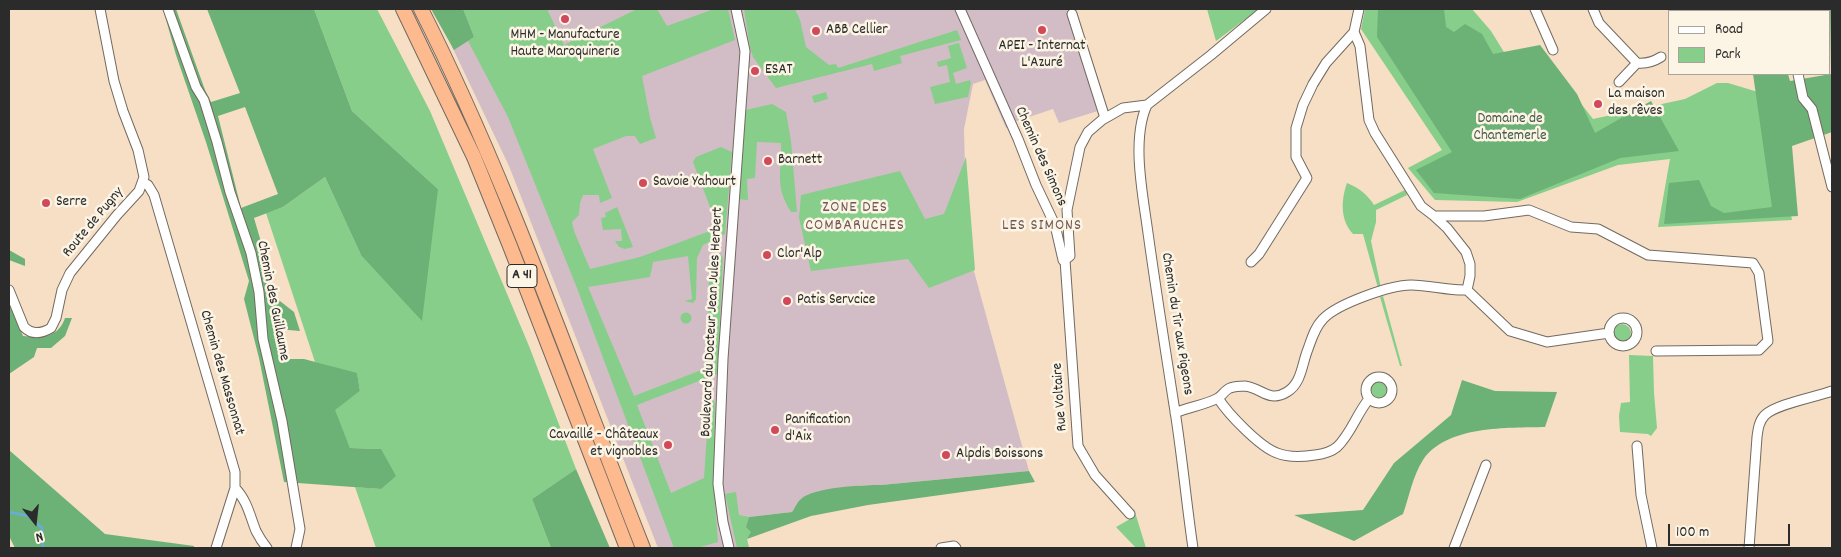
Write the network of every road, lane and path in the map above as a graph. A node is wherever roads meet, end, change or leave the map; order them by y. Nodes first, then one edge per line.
1 (100, 9) edge
2 (168, 9) edge
3 (403, 9) edge
4 (421, 9) edge
5 (736, 9) edge
6 (960, 9) edge
7 (1266, 9) edge
8 (1360, 9) edge
9 (1534, 9) edge
10 (1593, 9) edge
11 (1072, 14) dead end
12 (1354, 32) junction
13 (1553, 50) dead end
14 (1661, 57) dead end
15 (1637, 62) junction
16 (1798, 75) edge
17 (1619, 82) dead end
18 (1147, 105) junction
19 (1128, 107) junction
20 (1143, 114) junction
21 (1105, 118) junction
22 (144, 182) junction
23 (1832, 187) edge
24 (139, 191) junction
25 (157, 207) junction
26 (1434, 216) junction
27 (1065, 260) junction
28 (1251, 262) dead end
29 (9, 290) edge
30 (1467, 290) junction
31 (1609, 333) dead end
32 (1656, 351) dead end
33 (1829, 392) edge
34 (1218, 398) junction
35 (1369, 399) dead end
36 (1175, 410) junction
37 (1637, 446) dead end
38 (1486, 465) dead end
39 (234, 488) junction
40 (1130, 514) dead end
41 (216, 548) edge
42 (267, 548) edge
43 (296, 548) edge
44 (627, 548) edge
45 (644, 548) edge
46 (729, 548) edge
47 (941, 548) edge
48 (956, 548) edge
49 (1193, 548) edge
50 (1454, 548) edge
51 (1652, 548) edge
52 (1749, 548) edge

1 - 22 street, Route de Pugny
2 - 43 street, Chemin des Guillaume
3 - 44 highway, A 41
4 - 45 highway, A 41
5 - 46 street, Boulevard du Docteur Jean Jules Herbert
6 - 27 street, Chemin des Simons
7 - 18 street
8 - 12 street
9 - 13 street
10 - 15 street
11 - 21 street
12 - 26 street
12 - 28 street
14 - 15 street
15 - 17 street
16 - 23 street
18 - 19 street, Chemin des Simons
18 - 20 street, Chemin du Tir aux Pigeons
19 - 20 street
19 - 21 street, Chemin des Simons
20 - 36 street, Chemin du Tir aux Pigeons
21 - 27 street, Chemin des Simons
22 - 24 street, Route de Pugny
22 - 25 street, Chemin des Massonnat
24 - 25 street
24 - 29 street, Route de Pugny
25 - 39 street, Chemin des Massonnat
26 - 30 street
26 - 32 street
27 - 40 street, Rue Voltaire
30 - 31 street
30 - 34 street
33 - 52 street
34 - 35 street
34 - 36 street
36 - 49 street, Chemin du Tir aux Pigeons
37 - 51 street
38 - 50 street
39 - 41 street, Chemin des Massonnat
39 - 42 street
47 - 48 street

